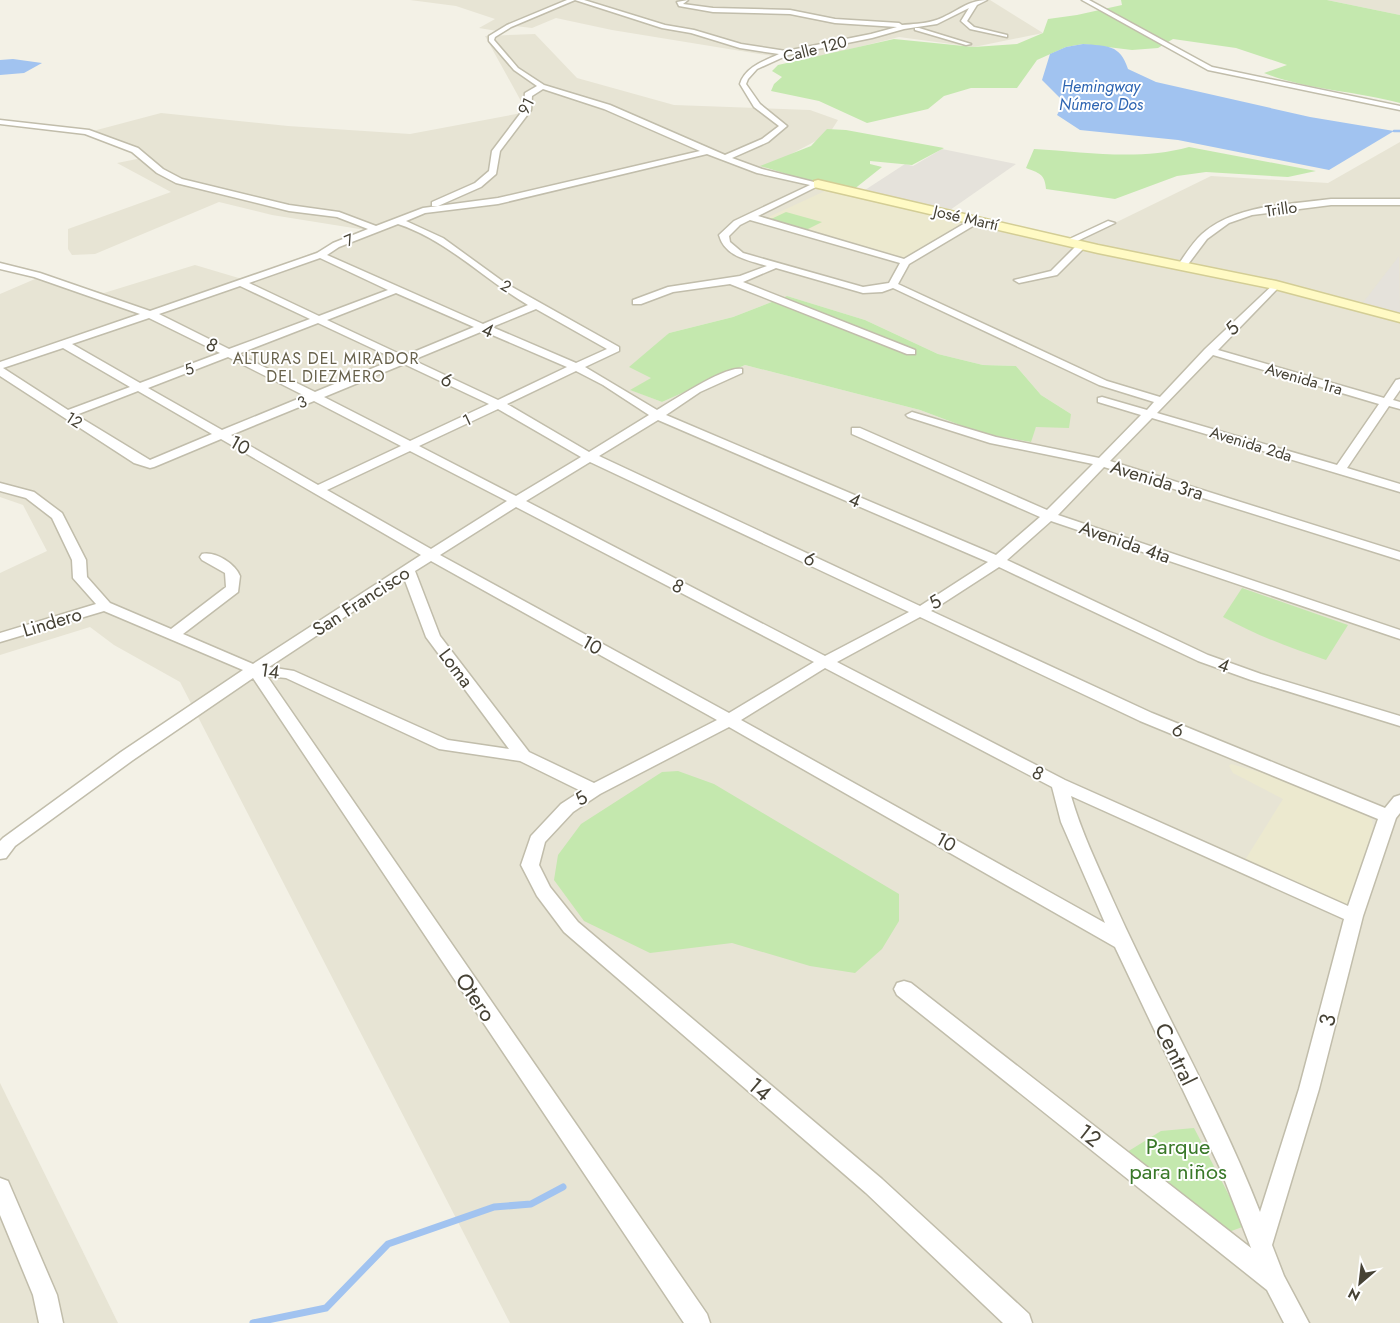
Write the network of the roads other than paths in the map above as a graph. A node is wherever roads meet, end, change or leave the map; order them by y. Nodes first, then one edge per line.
1 (572, 0) edge
2 (578, 0) edge
3 (685, 0) edge
4 (984, 0) edge
5 (1085, 0) edge
6 (974, 5) junction
7 (903, 27) junction
8 (913, 27) junction
9 (1005, 36) dead end
10 (968, 44) dead end
11 (786, 53) junction
12 (542, 86) junction
13 (1400, 108) edge
14 (0, 122) edge
15 (708, 151) junction
16 (727, 157) junction
17 (818, 184) junction
18 (1400, 202) edge
19 (424, 210) junction
20 (750, 217) junction
21 (398, 221) junction
22 (976, 221) junction
23 (1111, 222) dead end
24 (377, 230) junction
25 (1068, 242) junction
26 (1082, 245) junction
27 (320, 255) junction
28 (905, 262) junction
29 (776, 265) junction
30 (1183, 265) junction
31 (0, 266) edge
32 (730, 280) junction
33 (1019, 280) dead end
34 (242, 283) junction
35 (893, 285) junction
36 (1276, 285) junction
37 (396, 290) junction
38 (637, 302) dead end
39 (537, 305) junction
40 (150, 314) junction
41 (1400, 318) edge
42 (319, 320) junction
43 (483, 328) junction
44 (64, 344) junction
45 (615, 349) joint
46 (1208, 351) junction
47 (911, 352) dead end
48 (230, 354) junction
49 (404, 360) junction
50 (0, 366) edge
51 (578, 368) junction
52 (0, 371) edge
53 (738, 371) dead end
54 (1400, 382) edge
55 (140, 387) junction
56 (316, 397) junction
57 (1102, 400) dead end
58 (1162, 401) junction
59 (1385, 402) junction
60 (500, 405) junction
61 (1400, 406) edge
62 (1149, 414) junction
63 (66, 415) junction
64 (657, 415) junction
65 (912, 415) dead end
66 (856, 431) dead end
67 (222, 436) junction
68 (410, 447) junction
69 (590, 457) junction
70 (1100, 462) junction
71 (150, 464) joint
72 (1339, 471) junction
73 (0, 487) edge
74 (1400, 488) edge
75 (319, 489) junction
76 (515, 502) junction
77 (1049, 516) junction
78 (431, 555) junction
79 (1400, 556) edge
80 (208, 557) dead end
81 (998, 561) junction
82 (408, 571) junction
83 (105, 606) junction
84 (921, 611) junction
85 (172, 635) junction
86 (1400, 635) edge
87 (0, 638) edge
88 (825, 662) junction
89 (255, 670) junction
90 (729, 720) junction
91 (1400, 721) edge
92 (522, 756) junction
93 (1059, 784) junction
94 (594, 790) junction
95 (1394, 808) edge
96 (537, 840) joint
97 (0, 853) edge
98 (1354, 916) junction
99 (1122, 942) junction
100 (904, 989) dead end
101 (0, 1188) edge
102 (1262, 1242) junction
103 (1275, 1282) junction
104 (51, 1323) edge
105 (698, 1323) edge
106 (1020, 1323) edge
107 (1297, 1323) edge

1 - 12 street, 91
2 - 11 street
3 - 7 street
4 - 6 street, Calle 120
5 - 13 street
6 - 8 street, Calle 120
6 - 9 street
7 - 8 street, Calle 120
7 - 11 street, Calle 120
8 - 10 street
11 - 16 street, Calle 120
12 - 15 street, José Martí
12 - 19 street, 91
14 - 24 street
15 - 16 street, José Martí
15 - 19 street, 7
16 - 17 street, José Martí
17 - 20 street
17 - 22 street, José Martí
18 - 30 street, Trillo
19 - 21 street, 7
20 - 28 street
20 - 29 street
21 - 24 street, 7
21 - 39 street, 2
22 - 25 street, José Martí
22 - 28 street
23 - 25 street
24 - 27 street, 7
25 - 26 street, José Martí
26 - 30 street, José Martí
26 - 33 street
27 - 34 street, 7
27 - 37 street, 4
28 - 35 street
29 - 32 street
29 - 35 street
30 - 36 street, José Martí
31 - 40 street, 8
32 - 38 street
32 - 47 street
34 - 40 street, 7
34 - 42 street, 6
35 - 58 street
36 - 41 street, José Martí
36 - 46 street, 5
37 - 42 street, 5
37 - 43 street, 4
39 - 43 street, 3
39 - 45 street, 2
40 - 44 street, 7
40 - 48 street, 8
42 - 48 street, 5
42 - 49 street, 6
43 - 49 street, 3
43 - 51 street, 4
44 - 50 street, 7
44 - 55 street, 10
45 - 51 street, 1
46 - 58 street, 5
46 - 59 street, Avenida 1ra
48 - 55 street, 5
48 - 56 street, 8
49 - 56 street, 3
49 - 60 street, 6
51 - 60 street, 1
51 - 64 street, 4
52 - 63 street, 12
53 - 64 street, San Francisco
54 - 59 street
55 - 63 street, 5
55 - 67 street, 10
56 - 67 street, 3
56 - 68 street, 8
57 - 62 street, Avenida 2da
58 - 62 street, 5
59 - 61 street, Avenida 1ra
59 - 72 street
60 - 68 street, 1
60 - 69 street, 6
62 - 70 street, 5
62 - 72 street, Avenida 2da
63 - 71 street, 12
64 - 69 street, San Francisco
64 - 81 street, 4
65 - 70 street, Avenida 3ra
66 - 77 street, Avenida 4ta
67 - 71 street, 3
67 - 75 street, 10
68 - 75 street, 1
68 - 76 street, 8
69 - 76 street, San Francisco
69 - 84 street, 6
70 - 77 street, 5
70 - 79 street, Avenida 3ra
72 - 74 street, Avenida 2da
73 - 83 street, 14
75 - 78 street, 10
76 - 78 street, San Francisco
76 - 88 street, 8
77 - 81 street, 5
77 - 86 street, Avenida 4ta
78 - 82 street, San Francisco
78 - 90 street, 10
80 - 85 street
81 - 84 street, 5
81 - 91 street, 4
82 - 89 street, San Francisco
82 - 92 street, Loma
83 - 85 street, 14
83 - 87 street, Lindero
84 - 88 street, 5
84 - 95 street, 6
85 - 89 street, 14
88 - 90 street, 5
88 - 93 street, 8
89 - 92 street, 14
89 - 97 street, San Francisco
89 - 105 street, Otero
90 - 94 street, 5
90 - 99 street, 10
92 - 94 street, 14
93 - 98 street, 8
93 - 99 street, Central
94 - 96 street, 5
95 - 98 street, 3
96 - 106 street, 14
98 - 102 street, 3
99 - 102 street, Central
100 - 103 street, 12
101 - 104 street
102 - 103 street, Central
103 - 107 street, Central

